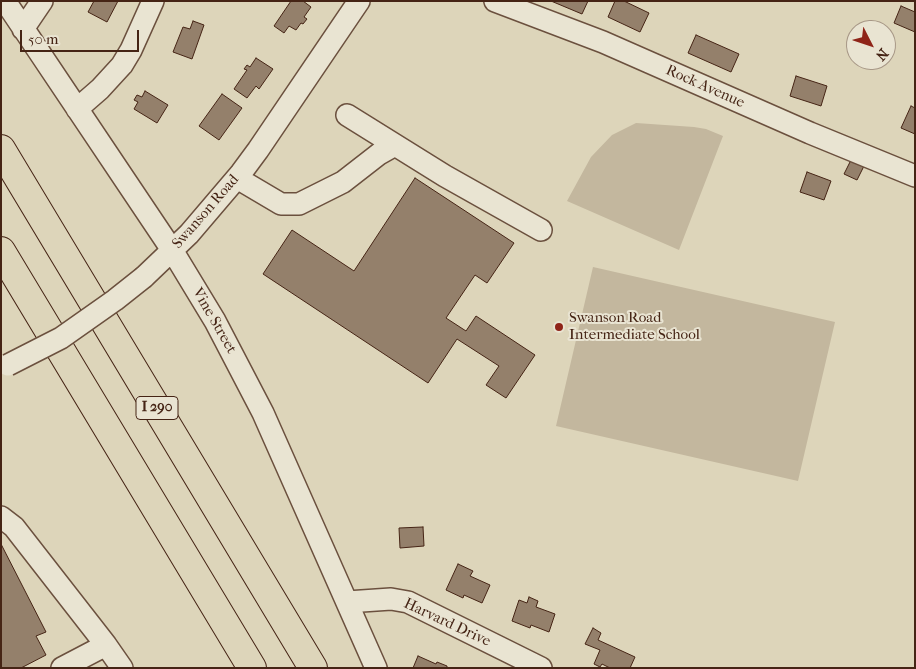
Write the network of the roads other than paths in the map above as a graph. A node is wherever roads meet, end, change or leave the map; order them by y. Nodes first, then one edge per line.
1 (5, 1) edge
2 (42, 1) edge
3 (154, 1) edge
4 (358, 1) edge
5 (495, 1) edge
6 (23, 29) junction
7 (77, 110) junction
8 (347, 114) dead end
9 (386, 140) junction
10 (1, 148) edge
11 (915, 176) edge
12 (237, 178) junction
13 (542, 230) dead end
14 (172, 250) junction
15 (1, 251) edge
16 (5, 367) edge
17 (6, 526) edge
18 (347, 602) junction
19 (106, 645) junction
20 (62, 668) edge
21 (122, 668) edge
22 (252, 668) edge
23 (313, 668) edge
24 (376, 668) edge
25 (541, 668) edge

1 - 6 street, Vine Street
2 - 6 street
3 - 7 street
4 - 12 street, Swanson Road
5 - 11 street, Rock Avenue
6 - 7 street, Vine Street
7 - 14 street, Vine Street
8 - 9 street
9 - 12 street
9 - 13 street
10 - 23 highway, I 290
12 - 14 street, Swanson Road
14 - 16 street, Swanson Road, bridge
14 - 18 street, Vine Street
15 - 22 highway
17 - 19 street
18 - 24 street, Vine Street
18 - 25 street, Harvard Drive
19 - 20 street
19 - 21 street

